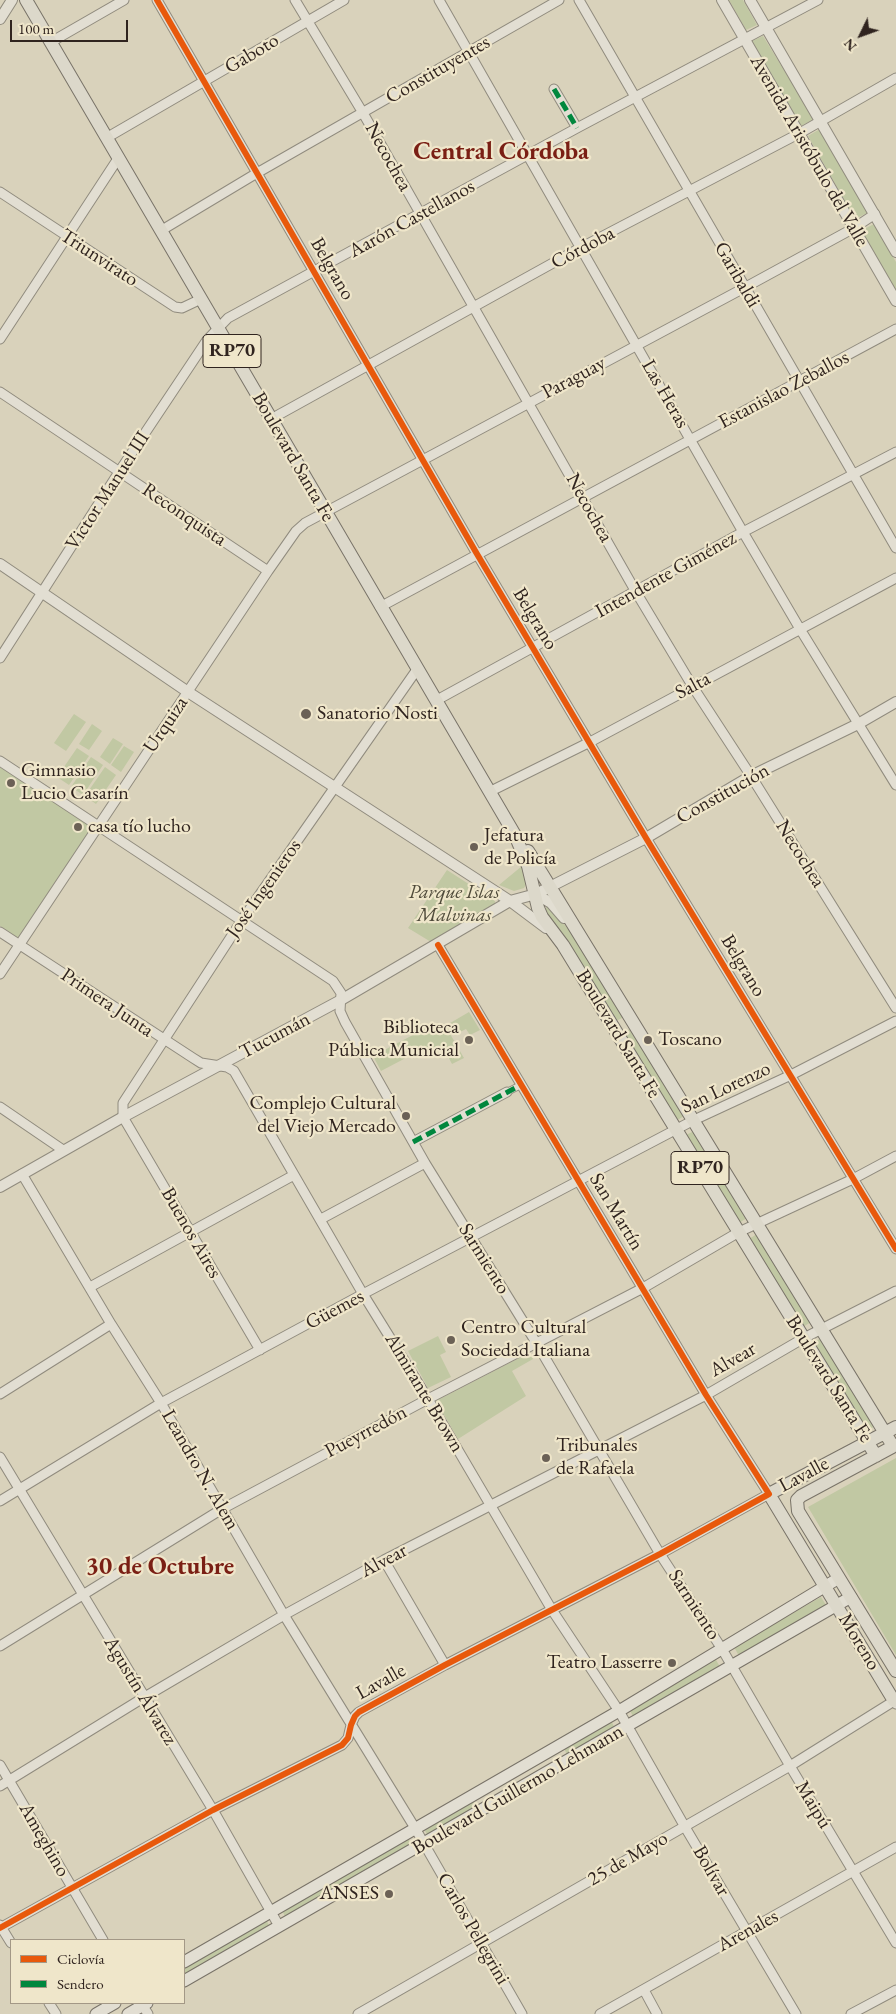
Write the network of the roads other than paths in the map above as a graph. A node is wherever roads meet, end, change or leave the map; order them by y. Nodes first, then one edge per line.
1 (12, 0) edge
2 (26, 0) edge
3 (124, 0) edge
4 (157, 0) edge
5 (295, 0) edge
6 (344, 0) edge
7 (439, 0) edge
8 (559, 0) edge
9 (579, 0) edge
10 (722, 0) edge
11 (750, 0) edge
12 (818, 0) edge
13 (0, 19) edge
14 (308, 21) junction
15 (767, 28) junction
16 (744, 39) junction
17 (50, 42) junction
18 (468, 52) junction
19 (896, 78) edge
20 (205, 82) junction
21 (554, 89) dead end
22 (634, 97) junction
23 (363, 113) junction
24 (820, 120) junction
25 (577, 128) junction
26 (800, 133) junction
27 (108, 137) junction
28 (527, 155) junction
29 (119, 157) junction
30 (257, 173) junction
31 (0, 192) edge
32 (689, 192) junction
33 (420, 214) junction
34 (875, 214) junction
35 (854, 228) junction
36 (162, 230) junction
37 (66, 236) junction
38 (580, 248) junction
39 (896, 252) edge
40 (315, 272) junction
41 (744, 288) junction
42 (201, 299) junction
43 (896, 301) edge
44 (474, 307) junction
45 (218, 326) junction
46 (896, 329) edge
47 (0, 339) edge
48 (636, 345) junction
49 (370, 366) junction
50 (799, 382) junction
51 (0, 392) edge
52 (530, 403) junction
53 (271, 419) junction
54 (691, 440) junction
55 (896, 452) edge
56 (423, 458) junction
57 (119, 472) junction
58 (853, 475) junction
59 (584, 498) junction
60 (325, 512) junction
61 (743, 532) junction
62 (896, 548) edge
63 (477, 554) junction
64 (0, 564) edge
65 (268, 571) junction
66 (896, 578) edge
67 (43, 592) junction
68 (636, 592) junction
69 (380, 607) junction
70 (800, 629) junction
71 (534, 648) junction
72 (0, 658) edge
73 (418, 668) junction
74 (693, 686) junction
75 (188, 692) junction
76 (437, 700) junction
77 (896, 702) edge
78 (858, 724) junction
79 (590, 742) junction
80 (0, 761) edge
81 (751, 776) junction
82 (896, 785) edge
83 (334, 788) junction
84 (489, 792) junction
85 (99, 825) junction
86 (516, 836) junction
87 (646, 838) junction
88 (550, 886) junction
89 (536, 894) junction
90 (510, 901) junction
91 (242, 920) junction
92 (0, 932) edge
93 (559, 939) junction
94 (20, 944) junction
95 (586, 944) junction
96 (438, 945) junction
97 (0, 974) edge
98 (341, 1000) junction
99 (896, 1008) edge
100 (632, 1021) junction
101 (896, 1021) edge
102 (615, 1030) junction
103 (163, 1040) junction
104 (218, 1066) junction
105 (791, 1075) junction
106 (521, 1085) junction
107 (507, 1092) joint
108 (0, 1107) edge
109 (123, 1117) junction
110 (694, 1120) junction
111 (676, 1130) junction
112 (414, 1142) junction
113 (63, 1150) junction
114 (896, 1156) edge
115 (425, 1163) junction
116 (22, 1174) junction
117 (294, 1175) junction
118 (853, 1179) junction
119 (580, 1182) junction
120 (0, 1187) edge
121 (321, 1220) junction
122 (757, 1225) junction
123 (191, 1232) junction
124 (740, 1232) junction
125 (471, 1238) junction
126 (896, 1249) edge
127 (90, 1287) junction
128 (643, 1288) junction
129 (896, 1291) edge
130 (363, 1294) junction
131 (111, 1324) junction
132 (821, 1329) junction
133 (804, 1338) junction
134 (537, 1344) junction
135 (260, 1350) junction
136 (0, 1394) edge
137 (706, 1395) junction
138 (428, 1399) junction
139 (161, 1404) junction
140 (890, 1429) edge
141 (867, 1441) junction
142 (895, 1446) edge
143 (599, 1451) junction
144 (0, 1456) edge
145 (876, 1456) junction
146 (20, 1490) junction
147 (769, 1494) junction
148 (0, 1502) edge
149 (491, 1506) junction
150 (222, 1509) junction
151 (660, 1554) junction
152 (384, 1560) junction
153 (839, 1578) junction
154 (826, 1586) junction
155 (82, 1596) junction
156 (851, 1597) junction
157 (837, 1605) junction
158 (552, 1610) junction
159 (284, 1615) junction
160 (0, 1646) edge
161 (722, 1649) junction
162 (445, 1664) junction
163 (732, 1666) junction
164 (896, 1671) edge
165 (144, 1698) junction
166 (895, 1701) edge
167 (619, 1711) junction
168 (351, 1725) junction
169 (628, 1726) junction
170 (555, 1747) junction
171 (0, 1764) edge
172 (563, 1764) junction
173 (790, 1766) junction
174 (9, 1781) junction
175 (0, 1786) edge
176 (476, 1793) junction
177 (485, 1808) junction
178 (213, 1810) junction
179 (685, 1826) junction
180 (415, 1828) junction
181 (424, 1844) junction
182 (896, 1847) edge
183 (853, 1872) junction
184 (72, 1888) junction
185 (272, 1910) junction
186 (279, 1926) junction
187 (0, 1927) edge
188 (746, 1931) junction
189 (103, 1939) edge
190 (10, 1942) edge
191 (480, 1943) junction
192 (896, 1943) edge
193 (185, 1961) edge
194 (185, 1980) edge
195 (644, 1990) junction
196 (896, 1990) edge
197 (113, 2004) edge
198 (145, 2006) edge
199 (96, 2014) edge
200 (128, 2014) edge
201 (358, 2014) edge
202 (522, 2014) edge
203 (600, 2014) edge
204 (658, 2014) edge
205 (796, 2014) edge
206 (851, 2014) edge

1 - 13 street
2 - 17 main road, Boulevard Santa Fe / RP70
3 - 17 street
4 - 20 street, Belgrano
5 - 14 street, Necochea
6 - 14 street, Gaboto
7 - 18 street, Las Heras
8 - 18 street, Constituyentes
9 - 22 street, Garibaldi
10 - 16 street, Avenida Aristóbulo del Valle
11 - 15 street, Avenida Aristóbulo del Valle
12 - 15 street, Aarón Castellanos
14 - 20 street, Gaboto
14 - 23 street, Necochea
15 - 16 street, Aarón Castellanos
15 - 24 street, Avenida Aristóbulo del Valle
16 - 22 street, Aarón Castellanos
16 - 26 street, Avenida Aristóbulo del Valle
17 - 27 main road, Boulevard Santa Fe / RP70
18 - 23 street, Constituyentes
18 - 28 street, Las Heras
19 - 24 street, Córdoba
20 - 27 street, Gaboto
20 - 30 street, Belgrano
21 - 25 street
22 - 25 street, Aarón Castellanos
22 - 32 street, Garibaldi
23 - 30 street, Constituyentes
23 - 33 street, Necochea
24 - 26 street, Córdoba
24 - 34 street, Avenida Aristóbulo del Valle
25 - 28 street, Aarón Castellanos
26 - 32 street, Córdoba
26 - 35 street, Avenida Aristóbulo del Valle
27 - 29 main road, Boulevard Santa Fe / RP70
28 - 33 street, Aarón Castellanos
28 - 38 street, Las Heras
29 - 36 main road, Boulevard Santa Fe / RP70
29 - 37 street
30 - 36 street, Constituyentes
30 - 40 street, Belgrano
31 - 37 street, Triunvirato
32 - 38 street, Córdoba
32 - 41 street, Garibaldi
33 - 40 street, Aarón Castellanos
33 - 44 street, Necochea
34 - 35 street, Paraguay
34 - 39 street, Avenida Aristóbulo del Valle
35 - 41 street, Paraguay
35 - 43 street, Avenida Aristóbulo del Valle
36 - 42 main road, Boulevard Santa Fe / RP70
37 - 42 street, Triunvirato
37 - 47 street
38 - 44 street, Córdoba
38 - 48 street, Las Heras
40 - 45 street, Aarón Castellanos
40 - 49 street, Belgrano
41 - 48 street, Paraguay
41 - 50 street, Garibaldi
42 - 45 main road, Boulevard Santa Fe / RP70
44 - 49 street, Córdoba
44 - 52 street, Necochea
45 - 53 main road, Boulevard Santa Fe / RP70
45 - 57 street, Victor Manuel III
46 - 50 street, Estanislao Zeballos
48 - 52 street, Paraguay
48 - 54 street, Las Heras
49 - 53 street, Córdoba
49 - 56 street, Belgrano
50 - 54 street, Estanislao Zeballos
50 - 58 street, Garibaldi
51 - 57 street, Reconquista
52 - 56 street, Paraguay
52 - 59 street, Necochea
53 - 60 main road, Boulevard Santa Fe / RP70
54 - 59 street, Estanislao Zeballos
54 - 61 street, Las Heras
55 - 58 street, Intendente Giménez
56 - 60 street, Paraguay
56 - 63 street, Belgrano
57 - 65 street, Reconquista
57 - 67 street, Victor Manuel III
58 - 61 street, Intendente Giménez
58 - 62 street, Garibaldi
59 - 63 street, Estanislao Zeballos
59 - 68 street, Necochea
60 - 65 street, Urquiza
60 - 69 main road, Boulevard Santa Fe / RP70
61 - 68 street, Intendente Giménez
61 - 70 street, Las Heras
63 - 69 street, Estanislao Zeballos
63 - 71 street, Belgrano
64 - 67 street
65 - 75 street, Urquiza
66 - 70 street, Salta
67 - 72 street, Victor Manuel III
67 - 75 street
68 - 71 street, Intendente Giménez
68 - 74 street, Necochea
69 - 73 main road, Boulevard Santa Fe / RP70
70 - 74 street, Salta
70 - 78 street, Las Heras
71 - 76 street, Intendente Giménez
71 - 79 street, Belgrano
73 - 76 main road, Boulevard Santa Fe / RP70
73 - 83 street, José Ingenieros
74 - 79 street, Salta
74 - 81 street, Necochea
75 - 83 street
75 - 85 street, Urquiza
76 - 84 main road, Boulevard Santa Fe / RP70
77 - 78 street, Constitución
78 - 81 street, Constitución
78 - 82 street, Las Heras
79 - 84 street, Salta
79 - 87 street, Belgrano
80 - 85 street, Sarmiento
81 - 87 street, Constitución
81 - 99 street, Necochea
83 - 90 street
83 - 91 street, José Ingenieros
84 - 86 main road, Boulevard Santa Fe / RP70
85 - 91 street, Sarmiento
85 - 94 street, Urquiza
86 - 88 main road, Boulevard Santa Fe / RP70
86 - 89 main road, Boulevard Santa Fe / RP70
87 - 88 street, Constitución
87 - 105 street, Belgrano
88 - 89 street, Tucumán
88 - 95 main road, Boulevard Santa Fe / RP70
89 - 90 street, Tucumán
89 - 93 main road, Boulevard Santa Fe / RP70
89 - 95 street
90 - 93 street
90 - 96 street, Tucumán
91 - 98 street, Sarmiento
91 - 103 street, José Ingenieros
92 - 94 street, Primera Junta
93 - 102 main road, Boulevard Santa Fe / RP70
94 - 97 street, Urquiza
94 - 103 street, Primera Junta
95 - 100 main road, Boulevard Santa Fe / RP70
96 - 98 street, Tucumán
96 - 106 street, San Martín
98 - 104 street, Tucumán
98 - 112 street, Sarmiento
100 - 102 main road
100 - 110 main road, Boulevard Santa Fe / RP70
101 - 105 street, San Lorenzo
102 - 111 main road, Boulevard Santa Fe / RP70
103 - 104 street, Primera Junta
103 - 109 street, José Ingenieros
104 - 109 street, Tucumán
104 - 117 street, Almirante Brown
105 - 110 street, San Lorenzo
105 - 118 street, Belgrano
106 - 107 street
106 - 119 street, San Martín
107 - 112 street
108 - 113 street
109 - 113 street, Tucumán
109 - 123 street, Buenos Aires
110 - 111 street, San Lorenzo
110 - 122 main road, Boulevard Santa Fe / RP70
111 - 119 street, Güemes
111 - 124 main road, Boulevard Santa Fe / RP70
112 - 115 street, Sarmiento
113 - 116 street, Tucumán
114 - 118 street, Pueyrredón
115 - 121 street
115 - 125 street, Sarmiento
116 - 120 street, Tucumán
116 - 127 street, Leandro N. Alem
117 - 121 street, Almirante Brown
117 - 123 street
118 - 122 street, Pueyrredón
118 - 126 street, Belgrano
119 - 125 street, Güemes
119 - 128 street, San Martín
121 - 130 street, Almirante Brown
122 - 124 street, Pueyrredón
122 - 132 main road, Boulevard Santa Fe / RP70
123 - 127 street
123 - 135 street, Buenos Aires
124 - 128 street, Pueyrredón
124 - 133 main road, Boulevard Santa Fe / RP70
125 - 130 street, Güemes
125 - 134 street, Sarmiento
127 - 131 street, Leandro N. Alem
128 - 134 street, Pueyrredón
128 - 137 street, San Martín
129 - 132 street, Alvear
130 - 135 street, Güemes
130 - 138 street, Almirante Brown
131 - 136 street
131 - 139 street, Leandro N. Alem
132 - 133 street, Alvear
132 - 140 main road, Boulevard Santa Fe / RP70
133 - 137 street, Alvear
133 - 141 main road, Boulevard Santa Fe / RP70
134 - 138 street, Pueyrredón
134 - 143 street, Sarmiento
135 - 139 street, Güemes
137 - 143 street, Alvear
137 - 147 street, San Martín
138 - 149 street, Almirante Brown
138 - 150 street, Pueyrredón
139 - 146 street, Güemes
139 - 150 street, Leandro N. Alem
140 - 141 main road, Lavalle
140 - 142 main road, Boulevard Santa Fe
141 - 145 main road, Boulevard Santa Fe
141 - 147 main road, Lavalle
142 - 145 main road, Lavalle
143 - 149 street, Alvear
143 - 151 street, Sarmiento
144 - 146 street, Agustín Álvarez
145 - 153 main road, Lavalle
146 - 148 street, Güemes
146 - 155 street, Agustín Álvarez
147 - 151 street, Lavalle
147 - 154 main road, San Martín
149 - 152 street, Alvear
149 - 158 street, Almirante Brown
150 - 155 street, Pueyrredón
150 - 159 street, Leandro N. Alem
151 - 158 street, Lavalle
151 - 161 street, Sarmiento
152 - 159 street, Alvear
152 - 162 street
153 - 154 main road, Boulevard Guillermo Lehmann
153 - 156 main road
154 - 157 main road, San Martín
154 - 161 main road, Boulevard Guillermo Lehmann
155 - 160 street, Pueyrredón
155 - 165 street, Agustín Álvarez
156 - 157 main road, Boulevard Guillermo Lehmann
156 - 164 main road, Moreno
157 - 163 main road, Boulevard Guillermo Lehmann
157 - 166 main road, Moreno
158 - 162 street, Lavalle
158 - 167 street, Almirante Brown
159 - 165 street, Alvear
159 - 168 street, Leandro N. Alem
161 - 163 street, Sarmiento
161 - 167 main road, Boulevard Guillermo Lehmann
162 - 168 street, Lavalle
163 - 169 main road, Boulevard Guillermo Lehmann
163 - 173 street, Maipú
165 - 174 street, Alvear
165 - 178 street, Agustín Álvarez
166 - 173 street, 25 de Mayo
167 - 169 street, Almirante Brown
167 - 170 main road, Boulevard Guillermo Lehmann
168 - 178 street, Lavalle
168 - 180 street, Leandro N. Alem
169 - 172 main road, Boulevard Guillermo Lehmann
169 - 179 street, Bolívar
170 - 172 main road
170 - 176 main road, Boulevard Guillermo Lehmann
171 - 174 street, Ameghino
172 - 177 main road, Boulevard Guillermo Lehmann
173 - 179 street, 25 de Mayo
173 - 183 street, Maipú
174 - 175 street, Alvear
174 - 184 street, Ameghino
176 - 177 main road
176 - 180 main road, Boulevard Guillermo Lehmann
177 - 181 main road, Boulevard Guillermo Lehmann
178 - 184 street, Lavalle
178 - 185 street, Agustín Álvarez
179 - 188 street, Bolívar
179 - 191 street, 25 de Mayo
180 - 181 street, Leandro N. Alem
180 - 185 main road, Boulevard Guillermo Lehmann
181 - 186 main road, Boulevard Guillermo Lehmann
181 - 191 street, Carlos Pellegrini
182 - 183 street, Arenales
183 - 188 street, Arenales
183 - 192 street, Maipú
184 - 187 street, Lavalle
184 - 189 street, Ameghino
185 - 186 street, Agustín Álvarez
185 - 193 main road, Boulevard Guillermo Lehmann
186 - 194 main road, Boulevard Guillermo Lehmann
187 - 190 street
188 - 195 street, Arenales
188 - 205 street, Bolívar
191 - 201 street, 25 de Mayo
191 - 202 street, Carlos Pellegrini
195 - 203 street, Arenales
195 - 204 street
196 - 206 street
197 - 199 main road
198 - 200 main road

